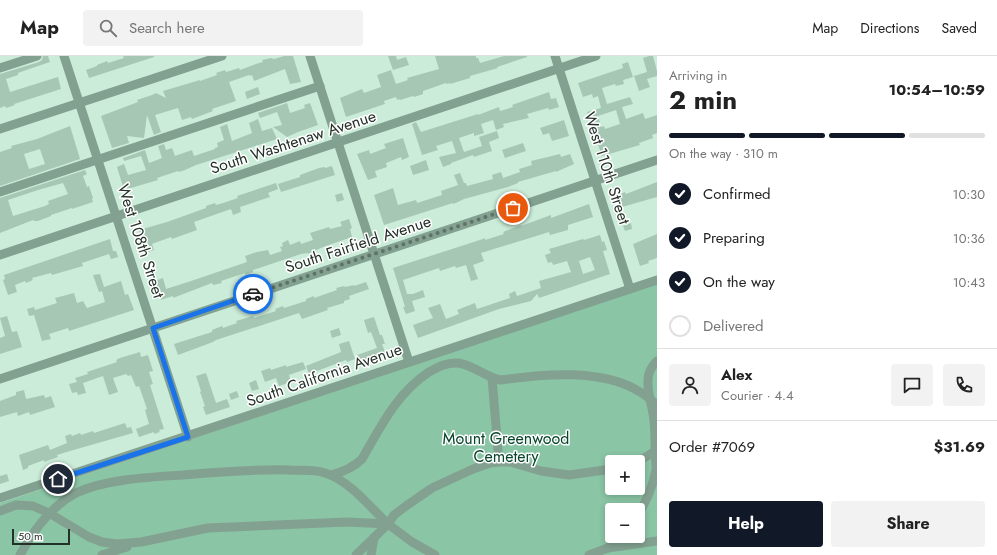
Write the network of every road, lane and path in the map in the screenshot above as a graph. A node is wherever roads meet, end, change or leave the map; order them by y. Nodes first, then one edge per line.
1 (37, 56) edge
2 (64, 56) edge
3 (222, 56) edge
4 (310, 56) edge
5 (555, 56) edge
6 (596, 56) edge
7 (0, 68) edge
8 (559, 68) junction
9 (320, 86) junction
10 (80, 103) junction
11 (0, 129) edge
12 (338, 143) junction
13 (98, 160) junction
14 (657, 160) edge
15 (595, 181) junction
16 (0, 192) edge
17 (117, 216) junction
18 (374, 254) junction
19 (0, 255) edge
20 (657, 280) edge
21 (630, 289) junction
22 (153, 328) junction
23 (657, 361) edge
24 (409, 362) junction
25 (492, 378) junction
26 (0, 379) edge
27 (653, 402) edge
28 (188, 437) junction
29 (656, 451) edge
30 (645, 457) edge
31 (499, 462) junction
32 (605, 470) edge
33 (657, 472) edge
34 (331, 475) junction
35 (0, 498) edge
36 (645, 503) edge
37 (0, 511) edge
38 (49, 513) junction
39 (388, 524) junction
40 (374, 538) junction
41 (657, 541) edge
42 (141, 542) junction
43 (613, 543) edge
44 (608, 548) junction
45 (20, 555) edge
46 (102, 555) edge
47 (356, 555) edge
48 (371, 555) edge
49 (435, 555) edge
50 (589, 555) edge

1 - 7 street
2 - 10 street, West 108th Street
3 - 10 street
4 - 9 street
5 - 8 street, West 110th Street
6 - 8 street, South Washtenaw Avenue
8 - 12 street, South Washtenaw Avenue
8 - 15 street, West 110th Street
9 - 12 street
9 - 13 street
10 - 11 street
10 - 13 street, West 108th Street
12 - 17 street, South Washtenaw Avenue
12 - 18 street
13 - 16 street
13 - 17 street, West 108th Street
14 - 15 street, South Fairfield Avenue
15 - 18 street, South Fairfield Avenue
15 - 21 street, West 110th Street
17 - 19 street, South Washtenaw Avenue
17 - 22 street, West 108th Street
18 - 22 street, South Fairfield Avenue
18 - 24 street
20 - 21 street, South California Avenue
21 - 24 street, South California Avenue
22 - 26 street, South Fairfield Avenue
22 - 28 street, West 108th Street
23 - 27 street
24 - 28 street, South California Avenue
25 - 27 street
25 - 31 street
25 - 34 street
27 - 29 street
28 - 35 street, South California Avenue
29 - 30 street
29 - 33 street
31 - 32 street
31 - 39 street
33 - 36 street
34 - 38 street
34 - 39 street
37 - 38 street
38 - 42 street
38 - 45 street
39 - 40 street
39 - 42 street
39 - 49 street
40 - 47 street
40 - 48 street
41 - 44 street
42 - 46 street
43 - 44 street
44 - 50 street

